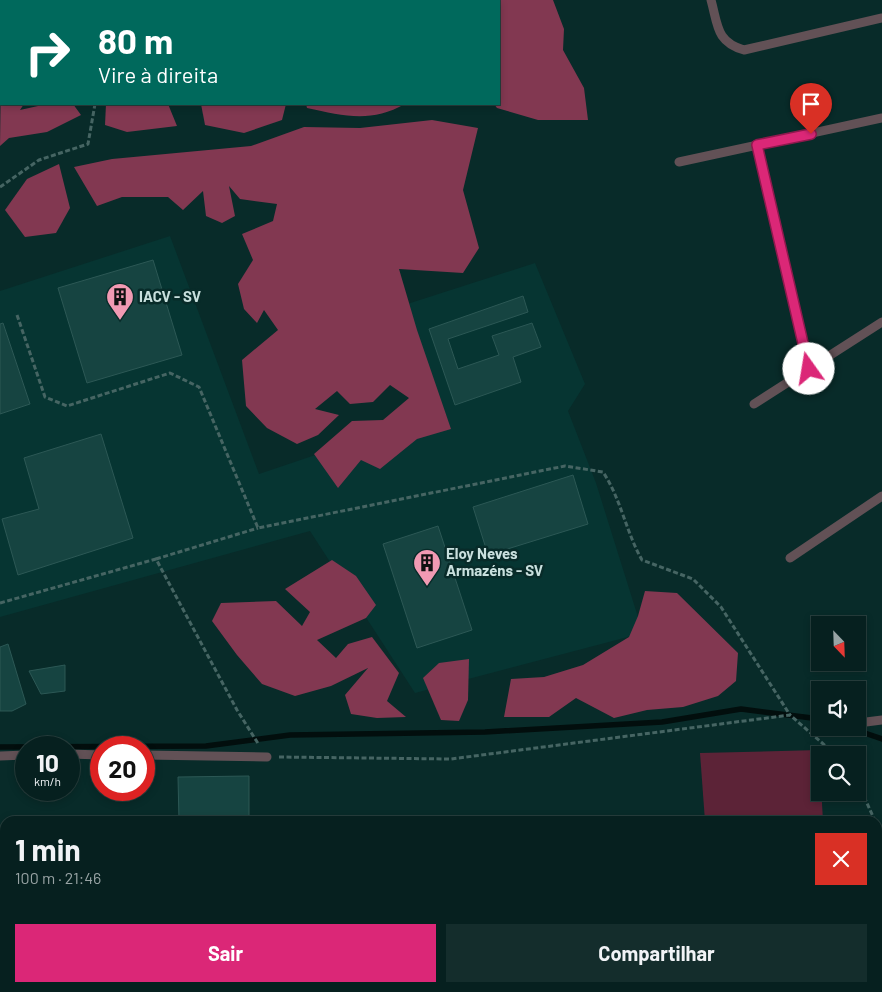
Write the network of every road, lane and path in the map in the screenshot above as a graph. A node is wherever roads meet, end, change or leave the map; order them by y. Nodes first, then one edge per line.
1 (711, 0) edge
2 (882, 18) edge
3 (95, 105) edge
4 (882, 118) edge
5 (757, 145) junction
6 (679, 162) dead end
7 (0, 187) edge
8 (17, 315) dead end
9 (882, 322) edge
10 (809, 369) junction
11 (754, 404) dead end
12 (882, 496) edge
13 (258, 528) junction
14 (790, 558) dead end
15 (156, 560) junction
16 (0, 603) edge
17 (790, 715) junction
18 (882, 720) edge
19 (866, 722) dead end
20 (826, 746) edge
21 (15, 755) edge
22 (155, 755) edge
23 (0, 756) edge
24 (266, 757) junction
25 (866, 801) edge
26 (873, 816) edge

1 - 2 lane
3 - 7 path
4 - 5 lane
5 - 6 lane
5 - 10 lane
8 - 13 path
9 - 10 lane
10 - 11 lane
12 - 14 lane
13 - 15 path
13 - 17 path
15 - 16 path
15 - 24 path
17 - 20 path
17 - 24 path
18 - 19 lane
21 - 23 lane
22 - 24 lane
25 - 26 path

